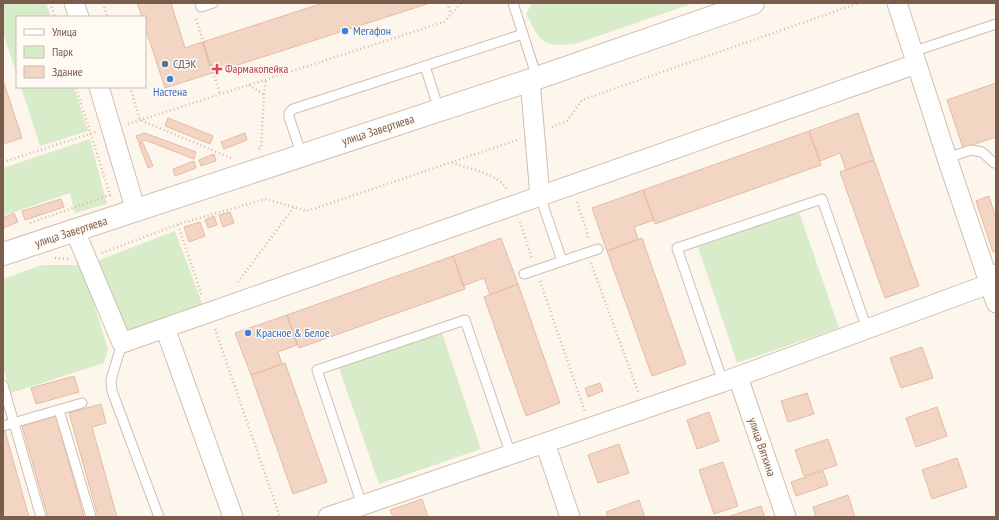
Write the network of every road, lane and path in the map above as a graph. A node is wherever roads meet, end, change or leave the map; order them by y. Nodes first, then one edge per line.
1 (50, 3) edge
2 (74, 3) edge
3 (103, 3) edge
4 (213, 3) edge
5 (447, 3) edge
6 (461, 3) edge
7 (514, 3) edge
8 (753, 3) edge
9 (860, 3) edge
10 (897, 3) edge
11 (200, 5) edge
12 (451, 14) junction
13 (55, 16) edge
14 (79, 16) edge
15 (107, 16) edge
16 (996, 24) edge
17 (523, 34) junction
18 (914, 58) junction
19 (425, 66) junction
20 (534, 79) junction
21 (266, 80) junction
22 (249, 85) junction
23 (76, 88) edge
24 (100, 88) edge
25 (130, 88) edge
26 (220, 94) junction
27 (264, 95) junction
28 (439, 110) junction
29 (140, 120) junction
30 (112, 129) junction
31 (91, 133) junction
32 (535, 134) junction
33 (253, 151) dead end
34 (238, 156) dead end
35 (302, 156) junction
36 (947, 158) junction
37 (3, 162) edge
38 (994, 163) dead end
39 (571, 185) junction
40 (540, 196) junction
41 (294, 207) junction
42 (136, 211) junction
43 (24, 225) dead end
44 (178, 225) junction
45 (75, 231) junction
46 (598, 248) dead end
47 (587, 252) junction
48 (3, 254) edge
49 (87, 259) junction
50 (562, 261) junction
51 (524, 274) dead end
52 (993, 279) edge
53 (236, 285) dead end
54 (996, 303) edge
55 (209, 313) junction
56 (165, 328) junction
57 (866, 329) junction
58 (122, 343) junction
59 (731, 380) junction
60 (3, 385) edge
61 (82, 402) dead end
62 (645, 409) junction
63 (59, 410) junction
64 (14, 423) junction
65 (3, 426) edge
66 (545, 443) junction
67 (511, 455) junction
68 (361, 509) edge
69 (41, 517) edge
70 (91, 517) edge
71 (159, 517) edge
72 (233, 517) edge
73 (280, 517) edge
74 (328, 517) edge
75 (570, 517) edge
76 (786, 517) edge

1 - 13 path
2 - 14 street
3 - 15 path
4 - 11 lane
5 - 12 path
6 - 12 path
7 - 17 lane
8 - 20 main road, улица Завертяева
9 - 32 path
10 - 18 street
11 - 26 path
12 - 21 path
16 - 18 lane
17 - 19 lane
17 - 20 lane
18 - 36 street
18 - 39 street
19 - 28 lane
19 - 35 lane
20 - 28 main road, улица Завертяева
20 - 32 street
21 - 22 path
21 - 27 path
22 - 26 path
22 - 27 path
23 - 31 path
24 - 30 street
25 - 29 path
26 - 29 path
27 - 33 path
28 - 35 main road, улица Завертяева
29 - 30 path
29 - 34 path
30 - 31 path
30 - 42 street
31 - 37 path
31 - 43 path
32 - 40 street
32 - 41 path
35 - 42 main road, улица Завертяева
36 - 38 lane
36 - 52 street
39 - 40 street
39 - 47 path
40 - 50 lane
40 - 55 street
41 - 44 path
41 - 53 path
42 - 45 main road, улица Завертяева
44 - 49 path
44 - 55 path
45 - 48 main road, улица Завертяева
45 - 49 street
46 - 47 lane
47 - 50 lane
47 - 62 path
49 - 58 street
50 - 51 lane
52 - 54 street
52 - 57 street
55 - 56 street
55 - 73 path
56 - 58 street
56 - 72 street
57 - 59 street
57 - 59 lane
58 - 71 lane
59 - 62 street
59 - 76 street, улица Вяткина
60 - 64 lane
61 - 63 lane
62 - 66 street
63 - 64 lane
63 - 70 lane
64 - 65 lane
64 - 69 lane
66 - 67 street
66 - 75 street
67 - 68 street
67 - 68 lane
68 - 74 street

